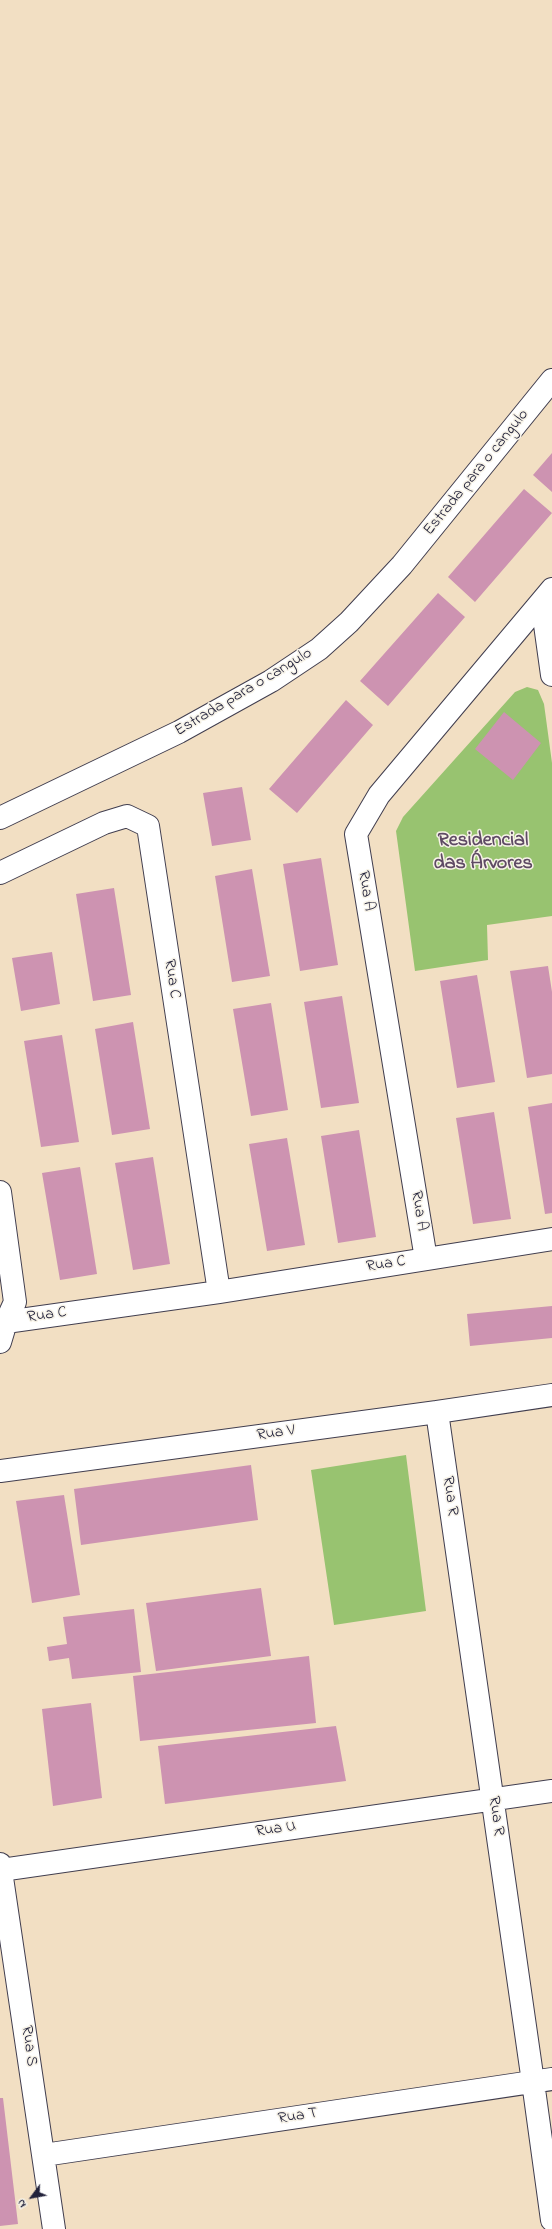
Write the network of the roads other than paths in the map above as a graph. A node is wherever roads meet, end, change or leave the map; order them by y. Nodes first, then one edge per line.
1 (552, 380) edge
2 (547, 596) edge
3 (552, 675) edge
4 (0, 818) edge
5 (0, 873) edge
6 (0, 1192) edge
7 (552, 1239) edge
8 (426, 1259) junction
9 (219, 1292) junction
10 (3, 1332) edge
11 (552, 1395) edge
12 (437, 1412) junction
13 (0, 1471) edge
14 (552, 1792) edge
15 (492, 1799) junction
16 (0, 1867) edge
17 (4, 1913) edge
18 (543, 2080) edge
19 (44, 2156) junction
20 (552, 2220) edge
21 (54, 2229) edge
22 (543, 2229) edge

1 - 4 street, Estrada para o cangulo
2 - 3 street
2 - 8 street, Rua A
5 - 9 street, Rua C
6 - 10 street, Rua C
7 - 8 street, Rua C
8 - 9 street, Rua C
9 - 10 street, Rua C
11 - 12 street, Rua V
12 - 13 street, Rua V
12 - 15 street, Rua R
14 - 15 street, Rua U
15 - 16 street, Rua U
15 - 18 street, Rua R
16 - 17 street, Rua S
17 - 19 street, Rua S
18 - 19 street, Rua T
18 - 20 street, Rua R
19 - 21 street, Rua S
20 - 22 street

